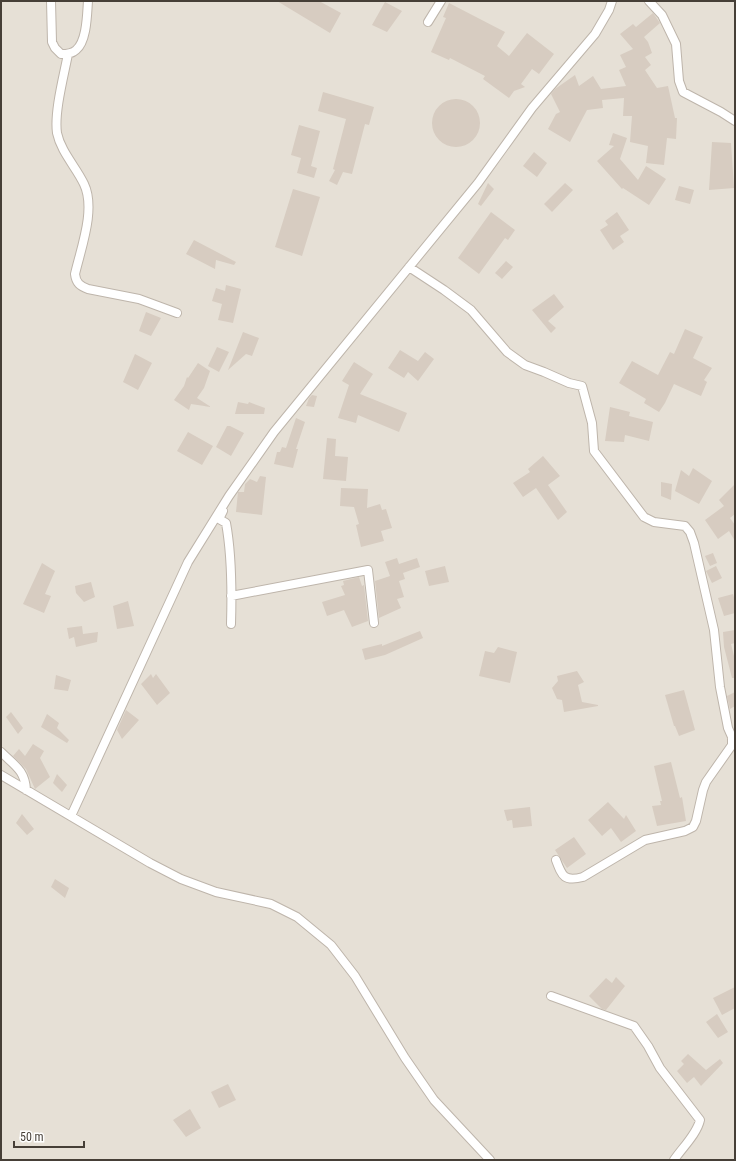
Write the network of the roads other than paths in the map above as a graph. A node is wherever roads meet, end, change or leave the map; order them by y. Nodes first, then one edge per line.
1 (51, 1) edge
2 (88, 1) edge
3 (441, 1) edge
4 (612, 1) edge
5 (649, 1) edge
6 (428, 22) dead end
7 (68, 54) junction
8 (735, 121) edge
9 (409, 267) junction
10 (177, 313) dead end
11 (229, 496) junction
12 (231, 596) junction
13 (374, 623) dead end
14 (230, 624) dead end
15 (734, 746) edge
16 (1, 752) edge
17 (1, 775) edge
18 (26, 790) junction
19 (71, 816) junction
20 (556, 860) dead end
21 (551, 996) dead end
22 (490, 1160) edge
23 (674, 1160) edge

1 - 7 street
2 - 7 street
3 - 6 street
4 - 9 street
5 - 8 street
7 - 10 street
9 - 11 street
9 - 15 street
11 - 12 street
11 - 19 street
12 - 13 street
12 - 14 street
15 - 20 street
16 - 18 street
17 - 18 street
18 - 19 street
19 - 22 street
21 - 23 street

